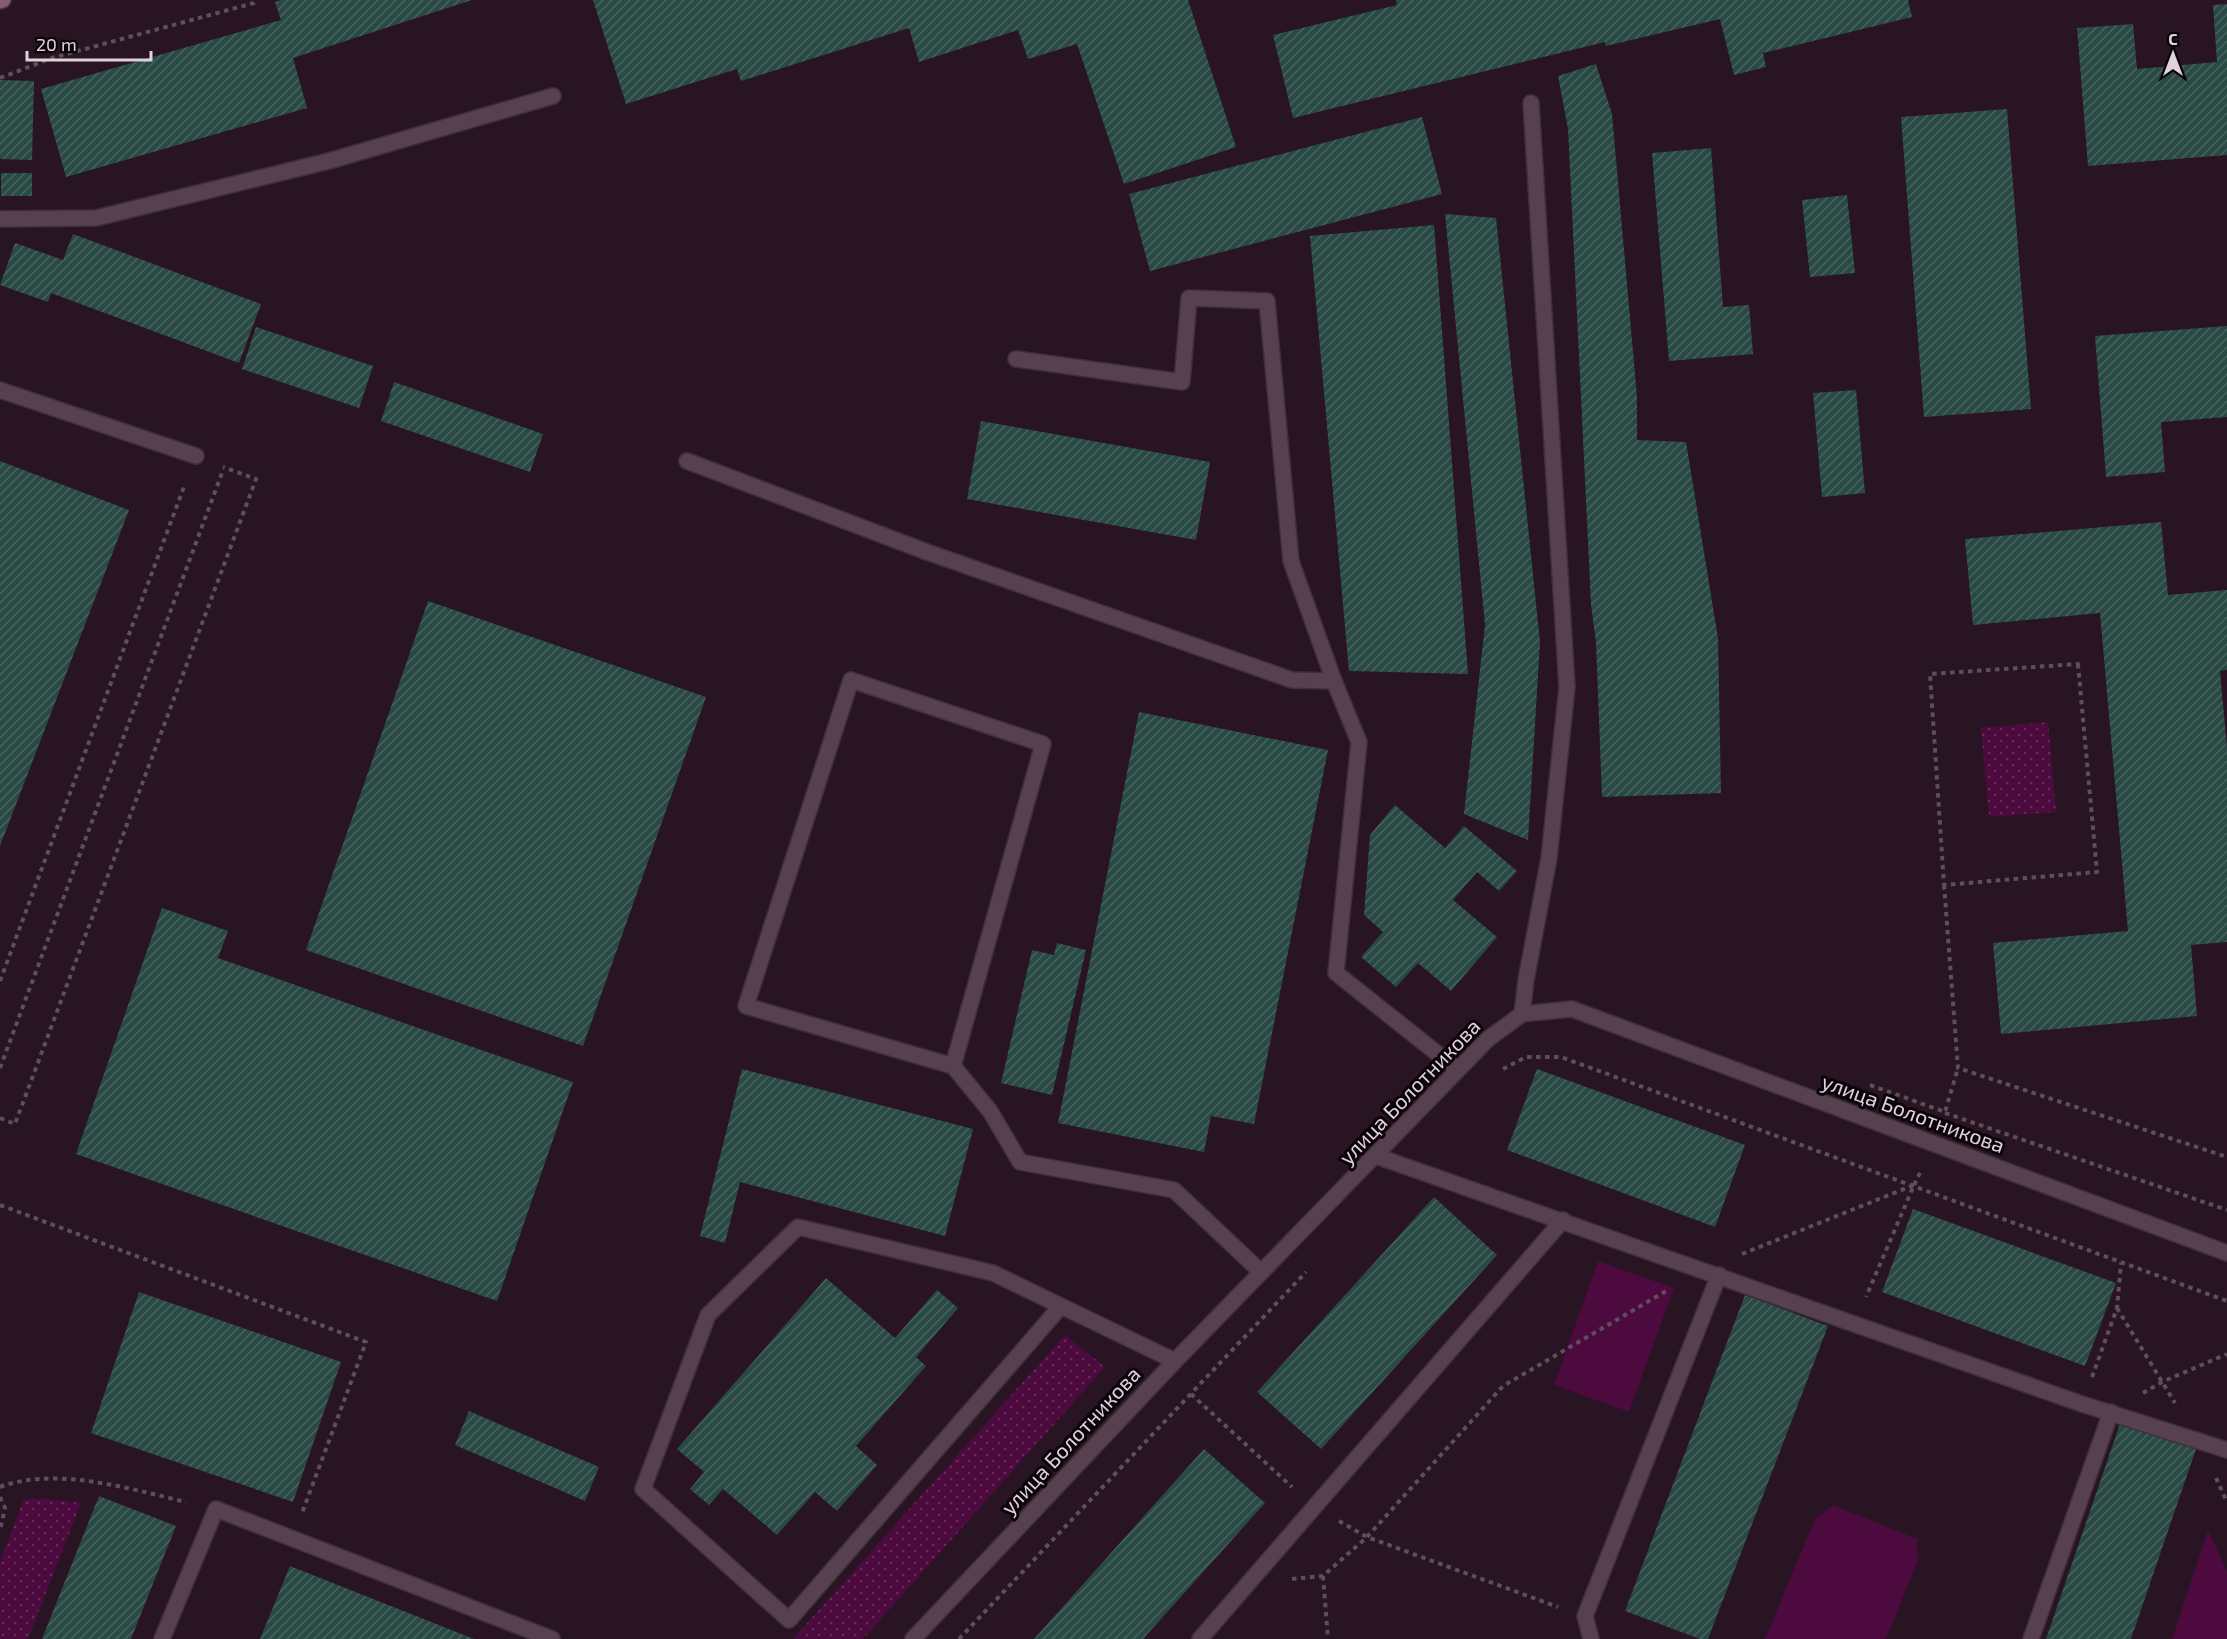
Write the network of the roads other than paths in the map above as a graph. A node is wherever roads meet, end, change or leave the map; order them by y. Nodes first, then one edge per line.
1 (553, 96) dead end
2 (1531, 103) dead end
3 (0, 219) edge
4 (1016, 359) dead end
5 (0, 390) edge
6 (196, 456) road end
7 (687, 461) dead end
8 (1334, 681) junction
9 (1522, 1014) junction
10 (953, 1066) junction
11 (1458, 1070) junction
12 (1376, 1156) junction
13 (1563, 1220) junction
14 (2227, 1253) edge
15 (1261, 1272) junction
16 (1719, 1275) junction
17 (1061, 1306) junction
18 (1175, 1361) junction
19 (2111, 1412) junction
20 (2227, 1450) edge
21 (162, 1639) edge
22 (552, 1639) edge
23 (912, 1639) edge
24 (1200, 1639) edge
25 (1591, 1639) edge
26 (2031, 1639) edge

1 - 3 street
2 - 9 street
4 - 8 street
5 - 6 street
7 - 8 street
8 - 11 street
9 - 11 street, улица Болотникова
9 - 14 street, улица Болотникова
10 - 10 street
10 - 15 street
11 - 12 street, улица Болотникова
12 - 13 street
12 - 15 street, улица Болотникова
13 - 16 street
13 - 24 street
15 - 18 street, улица Болотникова
16 - 19 street
16 - 25 street
17 - 17 street
17 - 18 street
18 - 23 street, улица Болотникова
19 - 20 street
19 - 26 street
21 - 22 street

